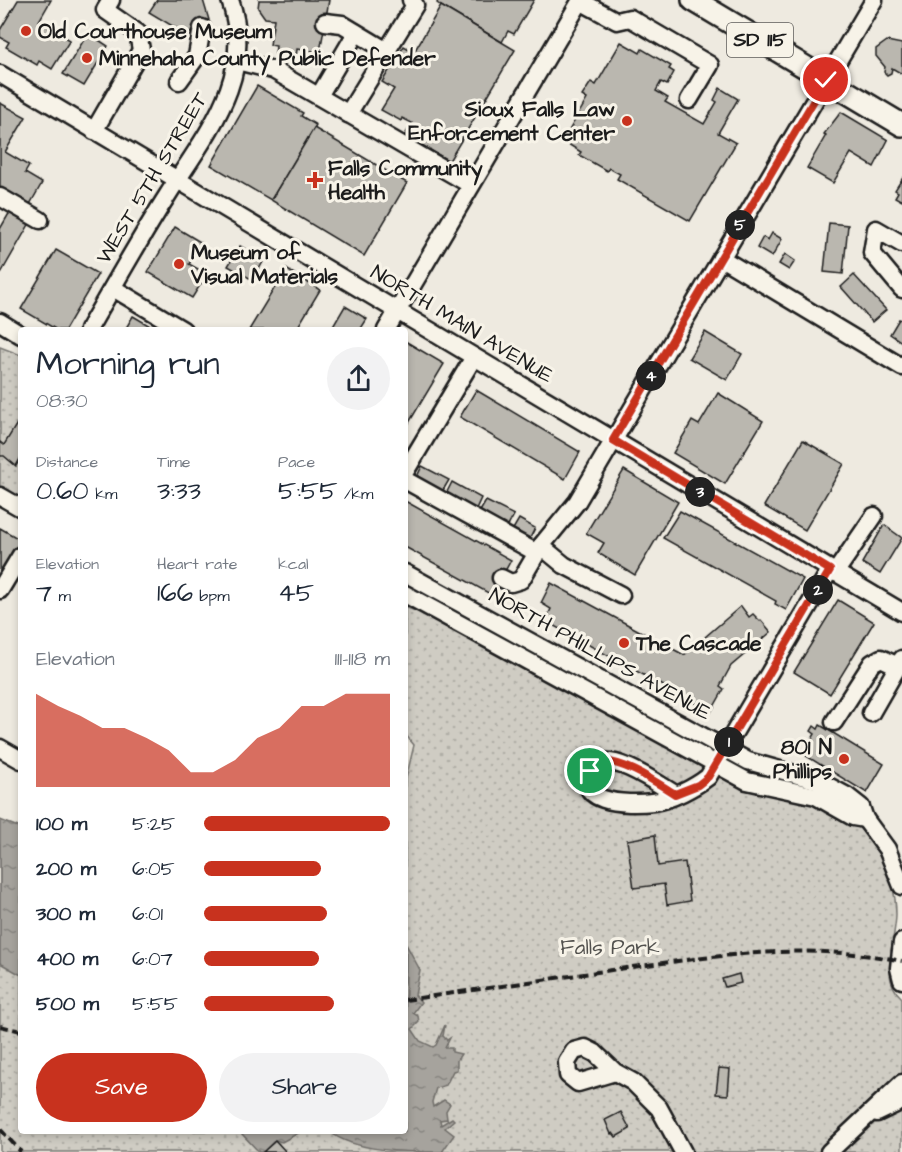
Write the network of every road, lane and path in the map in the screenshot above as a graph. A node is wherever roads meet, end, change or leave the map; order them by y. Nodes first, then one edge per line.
1 (111, 0) edge
2 (411, 0) edge
3 (693, 0) edge
4 (874, 0) edge
5 (581, 1) edge
6 (231, 4) edge
7 (325, 22) dead end
8 (202, 28) dead end
9 (357, 33) junction
10 (387, 51) junction
11 (237, 61) junction
12 (0, 74) edge
13 (826, 80) junction
14 (179, 81) dead end
15 (319, 96) junction
16 (689, 100) dead end
17 (348, 114) junction
18 (902, 125) edge
19 (94, 131) junction
20 (177, 180) junction
21 (471, 185) junction
22 (0, 197) edge
23 (40, 220) dead end
24 (902, 244) edge
25 (721, 258) junction
26 (112, 288) junction
27 (902, 289) edge
28 (397, 311) junction
29 (0, 322) edge
30 (89, 327) edge
31 (178, 327) edge
32 (388, 327) edge
33 (18, 333) edge
34 (474, 357) junction
35 (902, 367) edge
36 (613, 440) junction
37 (408, 467) edge
38 (408, 482) edge
39 (0, 496) edge
40 (18, 506) edge
41 (874, 516) dead end
42 (539, 549) junction
43 (18, 560) edge
44 (832, 572) junction
45 (408, 575) edge
46 (501, 578) dead end
47 (0, 590) edge
48 (621, 595) dead end
49 (408, 596) edge
50 (902, 612) edge
51 (900, 663) edge
52 (871, 713) dead end
53 (834, 722) dead end
54 (0, 748) edge
55 (725, 749) junction
56 (18, 758) edge
57 (716, 764) junction
58 (675, 794) junction
59 (865, 819) junction
60 (902, 886) edge
61 (902, 942) edge
62 (902, 980) edge
63 (615, 1072) dead end
64 (902, 1083) edge
65 (902, 1101) edge
66 (865, 1118) junction
67 (683, 1152) edge
68 (829, 1152) edge

1 - 19 street
2 - 10 street
3 - 13 main road, SD 115
4 - 13 street
5 - 16 street
5 - 21 street
6 - 11 street, WEST 5TH STREET
7 - 9 street
8 - 14 street
9 - 10 street
9 - 15 street
10 - 17 street
11 - 15 street
11 - 20 street, WEST 5TH STREET
12 - 19 street, NORTH MAIN AVENUE
13 - 18 main road, SD 115
13 - 25 street
15 - 17 street
17 - 21 street
19 - 20 street, NORTH MAIN AVENUE
20 - 26 street, WEST 5TH STREET
20 - 28 street, NORTH MAIN AVENUE
21 - 28 street
22 - 23 street
24 - 27 street
25 - 35 street
25 - 36 street
26 - 30 street, WEST 5TH STREET
26 - 31 street
28 - 32 street
28 - 34 street, NORTH MAIN AVENUE
29 - 33 street
34 - 36 street, NORTH MAIN AVENUE
34 - 37 street
36 - 42 street
36 - 44 street, NORTH MAIN AVENUE
38 - 42 street
39 - 40 street
41 - 44 street
42 - 46 street
42 - 48 street
43 - 47 street
44 - 50 street, NORTH MAIN AVENUE
44 - 55 street
45 - 55 street, NORTH PHILLIPS AVENUE
49 - 57 street, NORTH PHILLIPS AVENUE
51 - 52 street
51 - 53 street
54 - 56 street
55 - 57 street
55 - 59 street, NORTH PHILLIPS AVENUE
57 - 58 street
57 - 59 street, NORTH PHILLIPS AVENUE
58 - 58 street
59 - 60 street, NORTH PHILLIPS AVENUE
61 - 62 street
63 - 67 street
64 - 66 street
65 - 66 street
66 - 68 street

